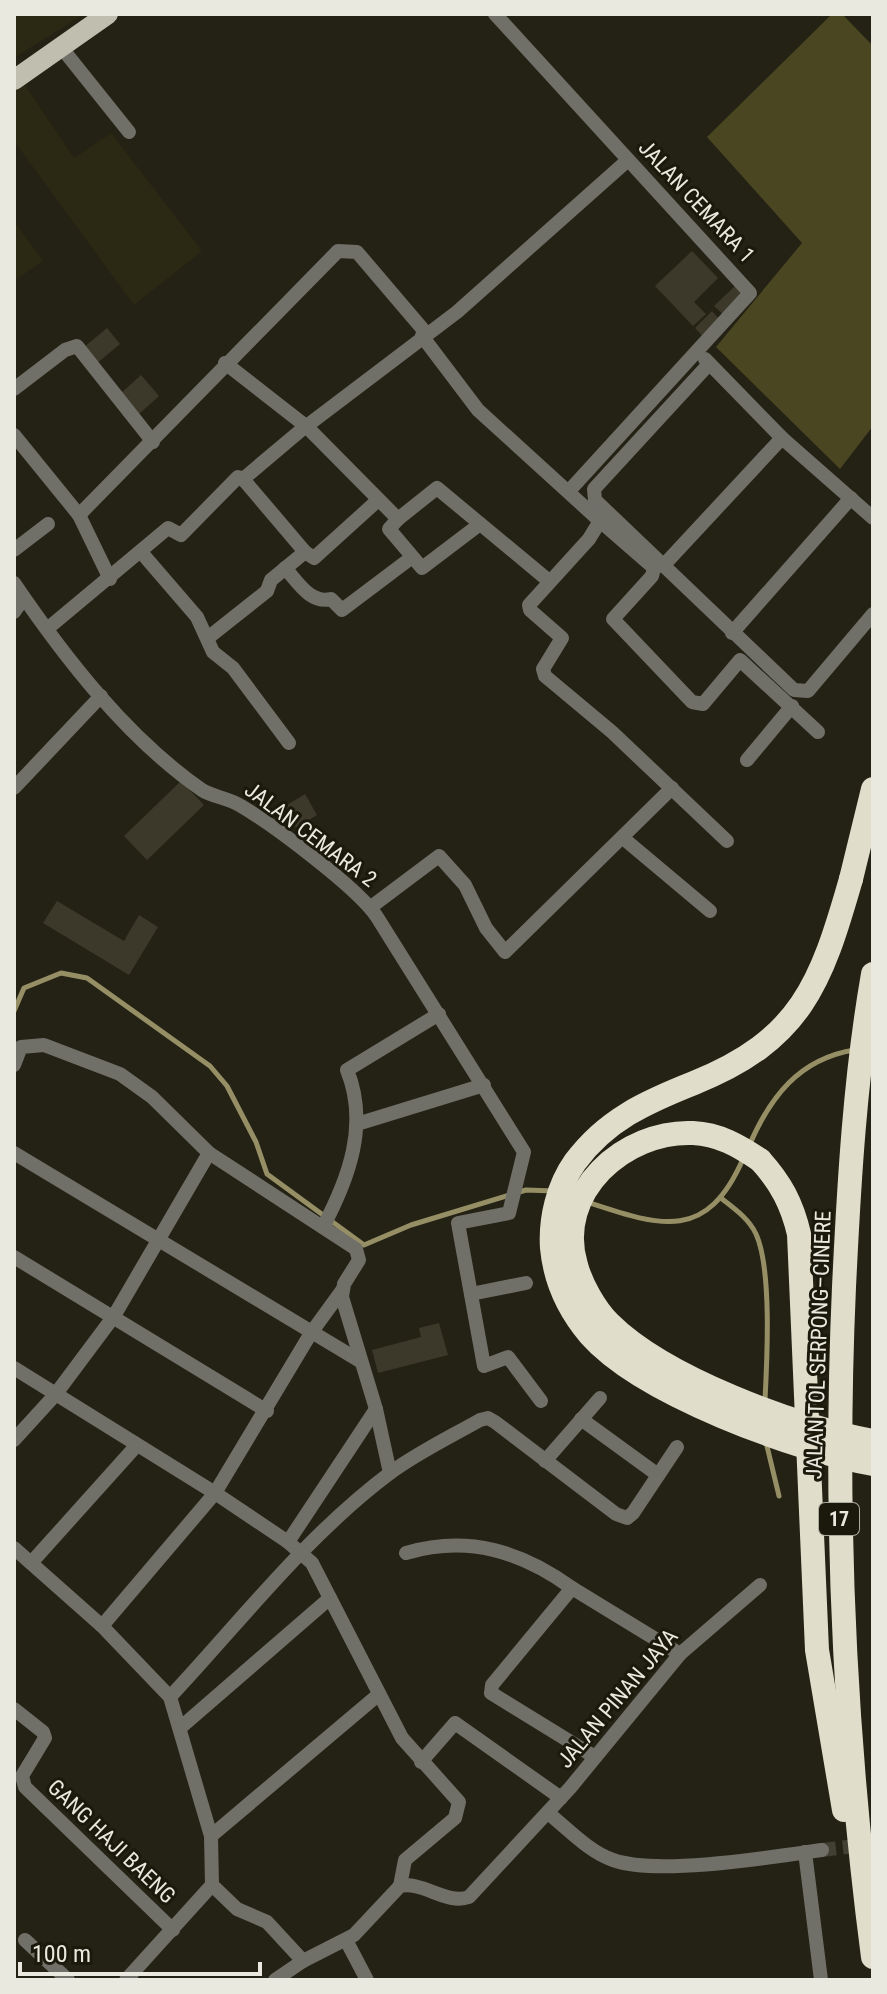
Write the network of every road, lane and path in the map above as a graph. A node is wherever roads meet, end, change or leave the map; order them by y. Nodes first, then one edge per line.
1 (108, 14) edge
2 (495, 14) edge
3 (61, 47) junction
4 (14, 80) edge
5 (129, 132) dead end
6 (628, 160) junction
7 (424, 335) junction
8 (704, 358) junction
9 (225, 363) junction
10 (14, 389) edge
11 (307, 427) junction
12 (14, 435) edge
13 (782, 438) junction
14 (153, 442) junction
15 (243, 479) junction
16 (569, 491) junction
17 (851, 498) junction
18 (377, 501) junction
19 (79, 515) junction
20 (873, 518) edge
21 (398, 519) junction
22 (600, 521) junction
23 (48, 524) dead end
24 (480, 524) junction
25 (14, 550) edge
26 (141, 552) junction
27 (305, 552) junction
28 (411, 558) junction
29 (663, 566) junction
30 (285, 568) junction
31 (110, 579) junction
32 (549, 581) junction
33 (14, 583) edge
34 (24, 598) junction
35 (14, 612) edge
36 (873, 614) edge
37 (47, 629) junction
38 (732, 633) junction
39 (209, 637) junction
40 (101, 696) junction
41 (792, 706) junction
42 (818, 732) dead end
43 (289, 743) dead end
44 (747, 760) dead end
45 (14, 788) edge
46 (672, 788) junction
47 (873, 789) edge
48 (623, 838) junction
49 (727, 841) dead end
50 (371, 907) junction
51 (710, 911) dead end
52 (873, 974) edge
53 (439, 1014) junction
54 (14, 1065) edge
55 (484, 1085) junction
56 (357, 1124) junction
57 (14, 1153) edge
58 (209, 1153) junction
59 (323, 1227) junction
60 (156, 1240) junction
61 (14, 1257) edge
62 (526, 1283) dead end
63 (343, 1289) junction
64 (471, 1294) junction
65 (114, 1316) junction
66 (311, 1333) junction
67 (360, 1361) junction
68 (14, 1368) edge
69 (55, 1395) junction
70 (600, 1398) dead end
71 (541, 1401) dead end
72 (376, 1409) junction
73 (267, 1411) junction
74 (581, 1419) junction
75 (14, 1440) edge
76 (873, 1441) edge
77 (137, 1445) junction
78 (677, 1447) dead end
79 (545, 1461) junction
80 (873, 1464) edge
81 (390, 1473) junction
82 (658, 1475) junction
83 (215, 1493) junction
84 (288, 1542) junction
85 (14, 1548) edge
86 (301, 1552) junction
87 (406, 1553) dead end
88 (31, 1563) junction
89 (760, 1585) dead end
90 (572, 1588) junction
91 (330, 1598) junction
92 (102, 1626) junction
93 (680, 1654) junction
94 (378, 1695) junction
95 (170, 1697) junction
96 (14, 1709) edge
97 (180, 1728) junction
98 (595, 1757) junction
99 (421, 1762) junction
100 (561, 1798) junction
101 (548, 1813) junction
102 (211, 1836) junction
103 (822, 1850) tunnel mouth
104 (805, 1852) junction
105 (212, 1885) junction
106 (400, 1886) junction
107 (869, 1926) junction
108 (173, 1930) junction
109 (25, 1940) dead end
110 (346, 1940) junction
111 (873, 1957) edge
112 (303, 1961) junction
113 (68, 1980) edge
114 (126, 1980) edge
115 (275, 1980) edge
116 (367, 1980) edge
117 (821, 1980) edge

1 - 3 main road
2 - 6 street, JALAN CEMARA 1
3 - 4 main road
3 - 5 street
6 - 7 street
6 - 8 street, JALAN CEMARA 1
7 - 9 street
7 - 11 street
7 - 16 street
8 - 13 street
8 - 16 street, JALAN CEMARA 1
8 - 29 street
9 - 11 street
9 - 14 street
10 - 14 street
11 - 15 street
11 - 18 street
12 - 19 street
13 - 17 street
13 - 29 street
14 - 19 street
15 - 26 street
15 - 27 street
16 - 22 street
17 - 20 street
17 - 38 street
18 - 21 street
18 - 27 street
19 - 31 street
21 - 24 street
21 - 28 street
22 - 32 street
22 - 41 street
23 - 25 street
24 - 28 street
24 - 32 street
26 - 31 street
26 - 39 street
27 - 30 street
28 - 30 street
29 - 38 street
30 - 39 street
31 - 37 street
32 - 46 street
33 - 34 street, JALAN CEMARA 2
34 - 35 street
34 - 37 street, JALAN CEMARA 2
36 - 38 street
37 - 40 street, JALAN CEMARA 2
39 - 43 street
40 - 45 street
40 - 50 street, JALAN CEMARA 2
41 - 42 street
41 - 44 street
46 - 48 street
46 - 49 street
47 - 80 highway, bridge
48 - 50 street
48 - 51 street
50 - 53 street, JALAN CEMARA 2
52 - 107 highway, JALAN TOL SERPONG–CINERE / 17
53 - 55 street, JALAN CEMARA 2
53 - 56 street
54 - 58 street
55 - 56 street
55 - 64 street, JALAN CEMARA 2
56 - 59 street
57 - 60 street
58 - 59 street
58 - 60 street
59 - 63 street
60 - 65 street
60 - 66 street
61 - 65 street
62 - 64 street
63 - 66 street
63 - 67 street
64 - 71 street
65 - 69 street
65 - 73 street
66 - 67 street
66 - 73 street
67 - 72 street
68 - 69 street
69 - 75 street
69 - 77 street
70 - 74 street
72 - 81 street
72 - 84 street
73 - 83 street
74 - 79 street
74 - 82 street
76 - 107 highway, bridge
77 - 83 street
77 - 88 street
78 - 82 street
79 - 81 street
79 - 82 street
81 - 86 street
83 - 84 street
83 - 92 street
84 - 86 street
85 - 88 street
86 - 91 street
86 - 95 street
87 - 90 street
88 - 92 street
89 - 93 street, JALAN PINAN JAYA
90 - 93 street
90 - 98 street
91 - 94 street
91 - 97 street
92 - 95 street
93 - 98 street, JALAN PINAN JAYA
94 - 99 street
94 - 102 street
95 - 97 street
96 - 108 street, GANG HAJI BAENG
97 - 102 street
98 - 100 street, JALAN PINAN JAYA
99 - 100 street
99 - 106 street
100 - 101 street, JALAN PINAN JAYA
101 - 104 street
101 - 106 street, JALAN PINAN JAYA
102 - 105 street
103 - 104 street
104 - 117 street
105 - 108 street
105 - 112 street
106 - 110 street
107 - 111 highway, JALAN TOL SERPONG–CINERE / 17
108 - 114 street
109 - 113 street
110 - 112 street
110 - 116 street
112 - 115 street

